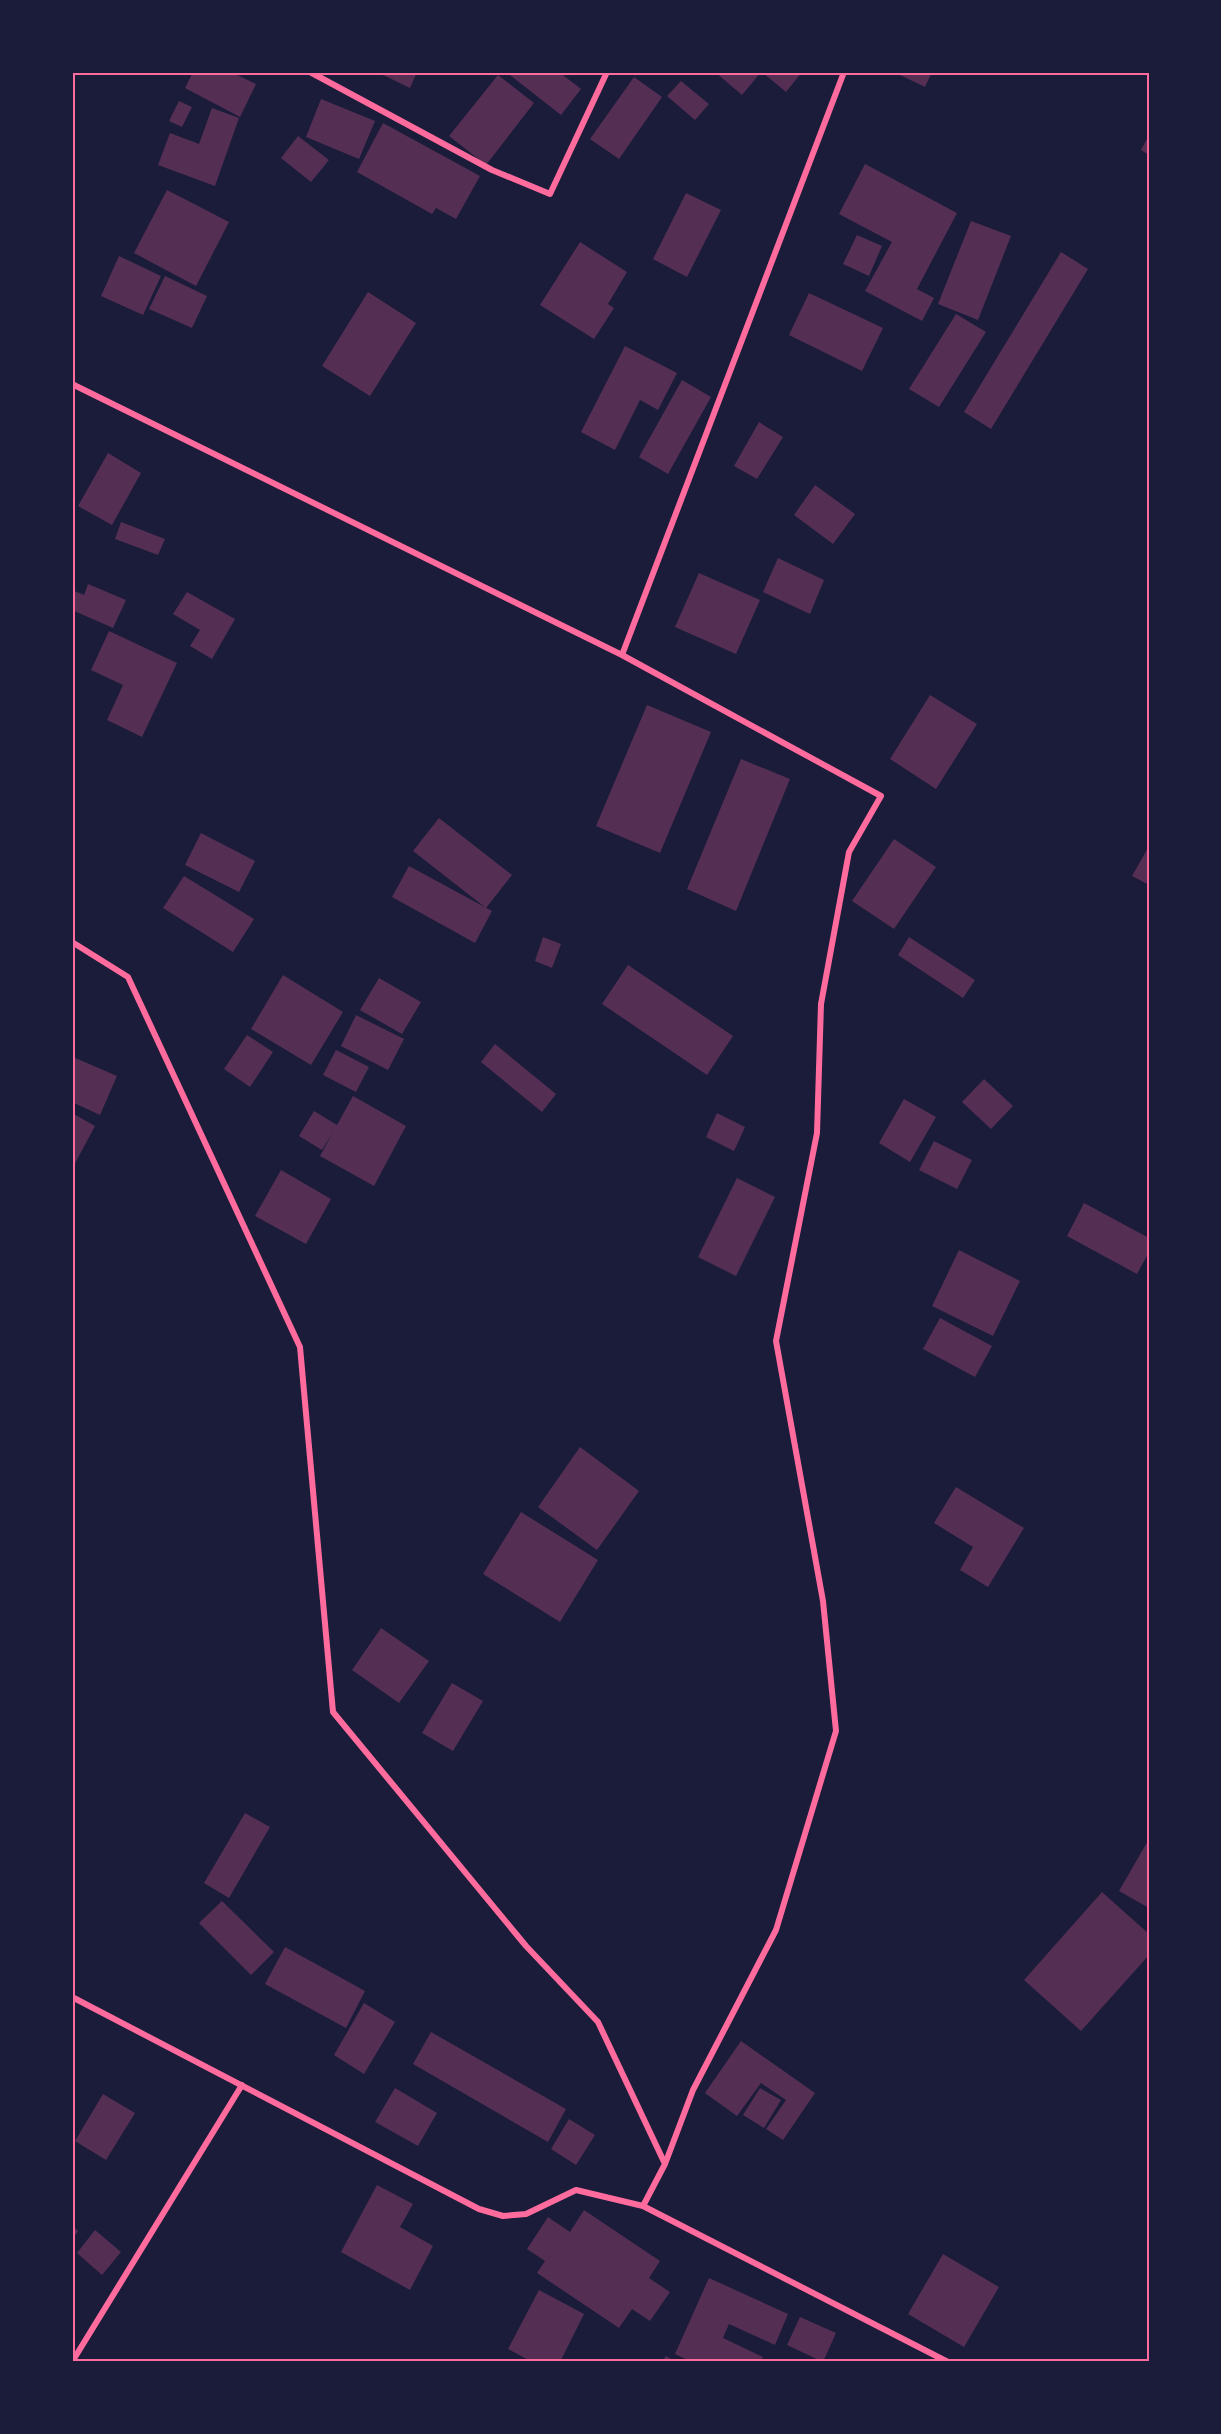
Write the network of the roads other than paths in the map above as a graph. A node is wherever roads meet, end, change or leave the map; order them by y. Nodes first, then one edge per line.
1 (310, 72) edge
2 (607, 72) edge
3 (844, 72) edge
4 (72, 384) edge
5 (622, 656) junction
6 (72, 942) edge
7 (72, 1997) edge
8 (242, 2085) junction
9 (665, 2164) junction
10 (643, 2206) junction
11 (72, 2362) edge
12 (948, 2362) edge

1 - 2 street
3 - 5 street
4 - 5 street
5 - 9 street
6 - 9 street
7 - 8 street
8 - 10 street
8 - 11 street
9 - 10 street
10 - 12 street

